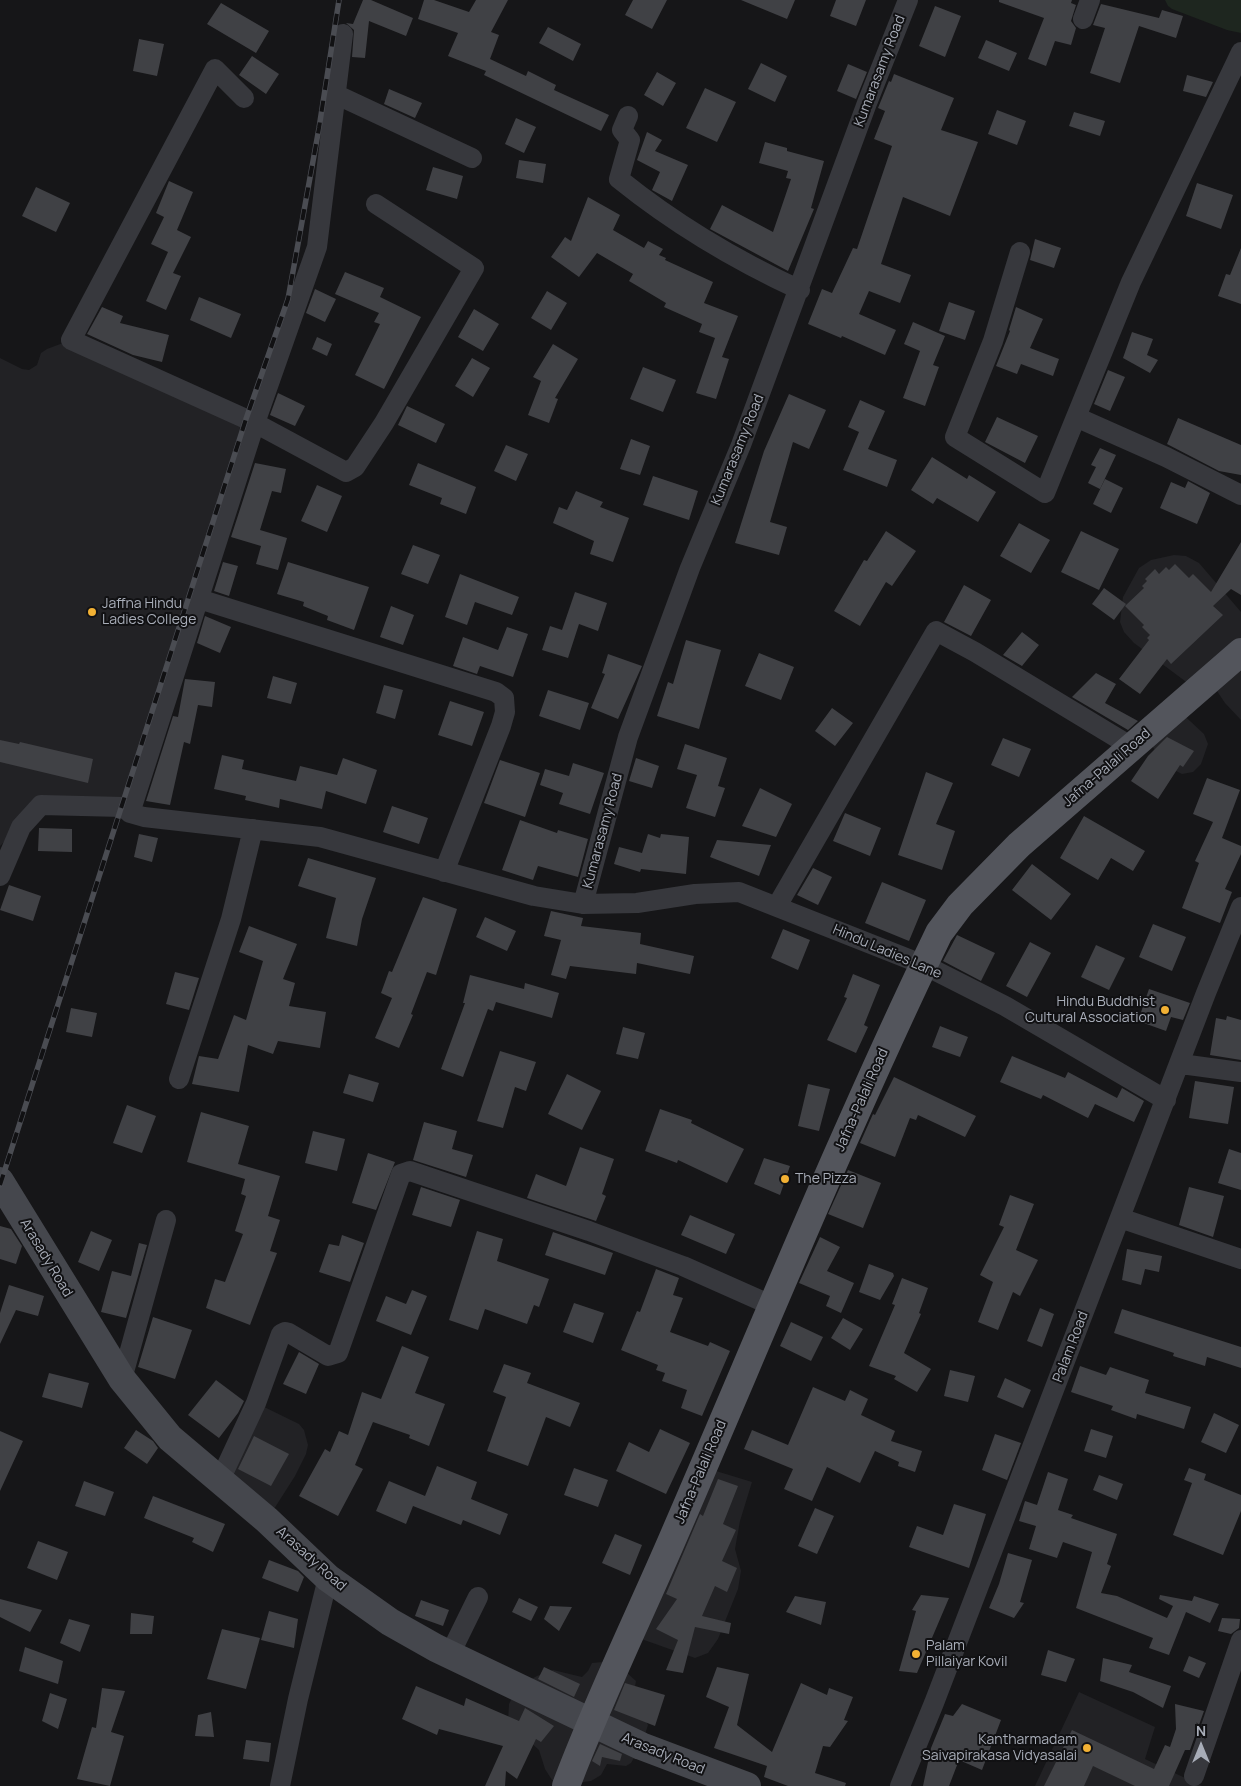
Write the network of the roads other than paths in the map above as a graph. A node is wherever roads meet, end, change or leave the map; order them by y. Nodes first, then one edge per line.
1 (908, 0) edge
2 (1090, 0) edge
3 (1083, 19) dead end
4 (343, 34) dead end
5 (1241, 52) edge
6 (336, 94) junction
7 (244, 98) dead end
8 (628, 116) dead end
9 (472, 158) dead end
10 (376, 204) dead end
11 (1020, 252) dead end
12 (800, 290) junction
13 (1076, 417) junction
14 (255, 423) junction
15 (1241, 495) edge
16 (199, 599) junction
17 (1241, 652) edge
18 (1132, 747) junction
19 (130, 813) junction
20 (253, 829) junction
21 (444, 872) junction
22 (0, 876) edge
23 (584, 904) junction
24 (777, 906) junction
25 (1241, 908) edge
26 (924, 966) junction
27 (1180, 1064) junction
28 (1241, 1072) edge
29 (179, 1079) dead end
30 (1166, 1100) junction
31 (0, 1181) edge
32 (1120, 1218) junction
33 (166, 1220) dead end
34 (1241, 1259) edge
35 (773, 1306) junction
36 (122, 1379) junction
37 (220, 1480) junction
38 (328, 1578) junction
39 (478, 1597) dead end
40 (1241, 1640) edge
41 (450, 1654) junction
42 (590, 1722) junction
43 (1194, 1776) dead end
44 (280, 1786) edge
45 (566, 1786) edge
46 (747, 1786) edge
47 (900, 1786) edge

1 - 12 street, Kumarasamy Road
2 - 3 street
4 - 6 street
5 - 13 street
6 - 9 street
6 - 14 street
7 - 14 street
8 - 12 street
10 - 14 street
11 - 13 street
12 - 23 street, Kumarasamy Road
13 - 15 street
14 - 16 street
16 - 19 street
16 - 21 street
17 - 18 main road, Jafna-Palali Road
18 - 24 street
18 - 26 main road, Jafna-Palali Road
19 - 20 street, Hindu Ladies Lane
19 - 22 street, Hindu Ladies Lane
20 - 21 street, Hindu Ladies Lane
20 - 29 street
21 - 23 street, Hindu Ladies Lane
23 - 24 street, Hindu Ladies Lane
24 - 26 street, Hindu Ladies Lane
25 - 27 street, Palam Road
26 - 30 street, Hindu Ladies Lane
26 - 35 main road, Jafna-Palali Road
27 - 28 street
27 - 30 street, Palam Road
30 - 32 street, Palam Road
31 - 36 main road, Arasady Road
32 - 34 street
32 - 47 street, Palam Road
33 - 36 street
35 - 37 street
35 - 42 main road, Jafna-Palali Road
36 - 37 main road, Arasady Road
37 - 38 main road, Arasady Road
38 - 41 main road, Arasady Road
38 - 44 street
39 - 41 street
40 - 43 street
41 - 42 main road, Arasady Road
42 - 45 main road, Jafna-Palali Road
42 - 46 main road, Arasady Road

